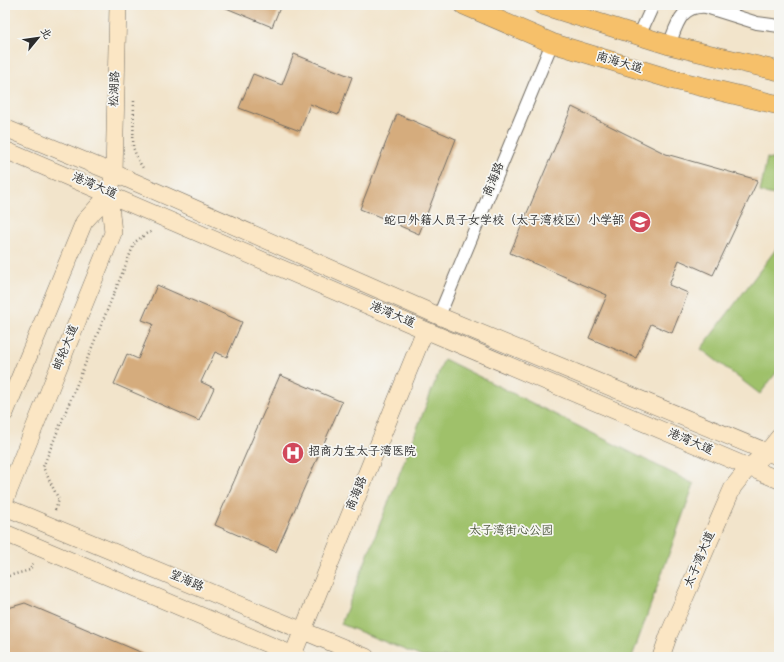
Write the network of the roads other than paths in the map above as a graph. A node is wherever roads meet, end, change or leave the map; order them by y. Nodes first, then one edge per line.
1 (118, 5) edge
2 (464, 5) edge
3 (542, 5) edge
4 (653, 5) edge
5 (779, 26) edge
6 (639, 36) junction
7 (552, 43) junction
8 (669, 45) junction
9 (779, 71) edge
10 (779, 105) edge
11 (5, 128) edge
12 (5, 150) edge
13 (114, 173) junction
14 (110, 194) junction
15 (439, 316) junction
16 (425, 330) junction
17 (5, 413) edge
18 (779, 437) edge
19 (775, 457) edge
20 (748, 467) junction
21 (779, 480) edge
22 (5, 500) edge
23 (5, 507) edge
24 (5, 533) edge
25 (302, 630) junction
26 (294, 656) edge
27 (366, 657) edge
28 (661, 657) edge

1 - 13 main road, 松湖路
2 - 7 main road, 南海大道
3 - 6 main road
4 - 6 street
5 - 8 street
6 - 8 main road
7 - 10 main road, 南海大道
7 - 15 street, 商海路
8 - 9 main road
11 - 13 main road, 港湾大道
12 - 14 main road, 港湾大道
13 - 14 main road, 邮轮大道
13 - 15 main road, 港湾大道
14 - 16 main road, 港湾大道
14 - 17 main road
14 - 22 main road, 邮轮大道
15 - 19 main road, 港湾大道
16 - 20 main road, 港湾大道
16 - 25 main road, 商海路
18 - 19 main road, 太子湾大道
19 - 20 main road, 太子湾大道
20 - 21 main road, 港湾大道
20 - 28 main road, 太子湾大道
23 - 25 main road, 望海路
24 - 26 main road
25 - 26 main road, 商海路
25 - 27 main road, 望海路

